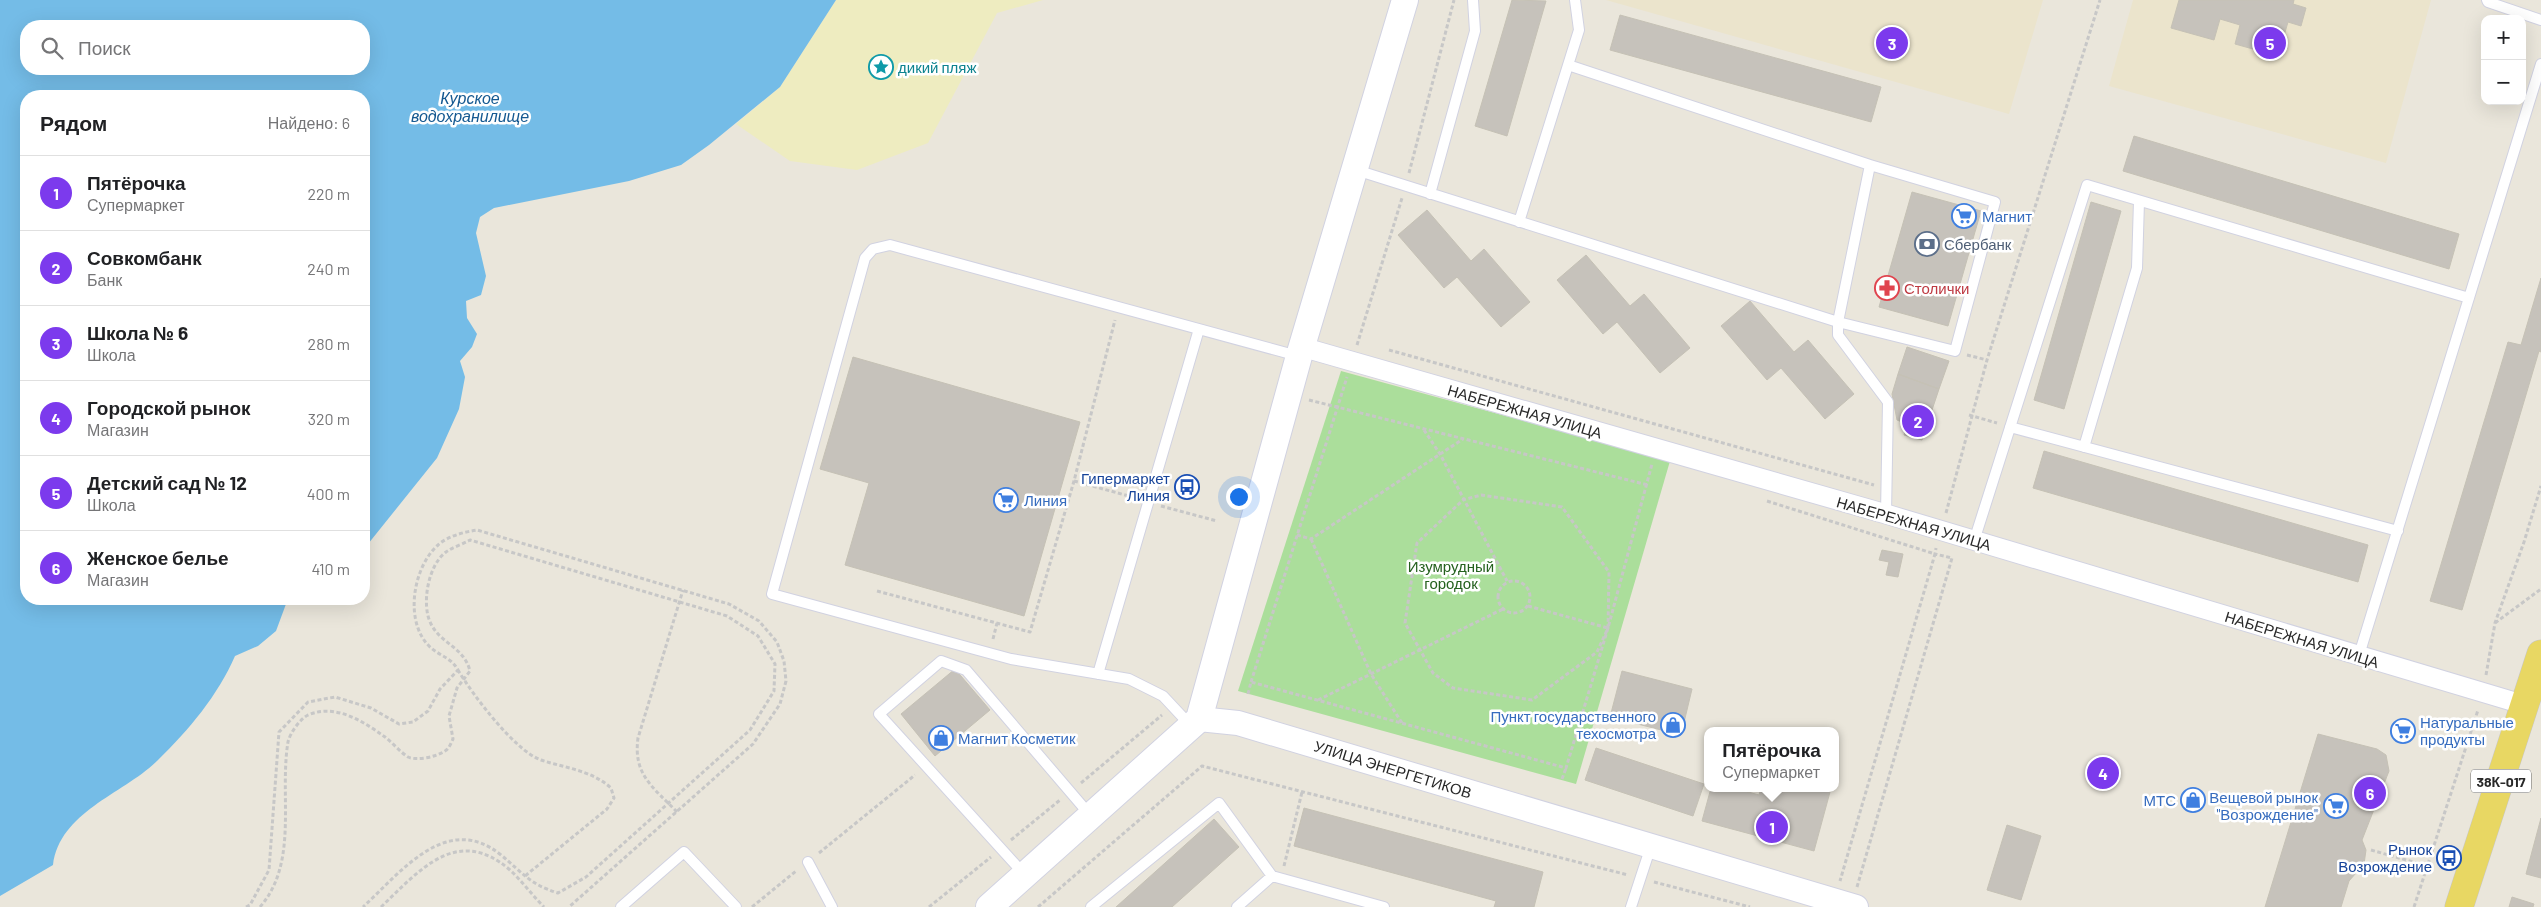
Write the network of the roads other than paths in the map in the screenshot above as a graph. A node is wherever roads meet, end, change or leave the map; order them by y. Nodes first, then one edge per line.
1 (1404, 0) edge
2 (1473, 0) edge
3 (1575, 0) edge
4 (2487, 0) edge
5 (2541, 20) edge
6 (2541, 64) edge
7 (1568, 65) junction
8 (1870, 165) junction
9 (1356, 170) junction
10 (1430, 194) junction
11 (2139, 201) junction
12 (1519, 222) junction
13 (2469, 298) junction
14 (1838, 322) junction
15 (1199, 329) junction
16 (1301, 352) junction
17 (2010, 427) junction
18 (2084, 447) junction
19 (1886, 514) junction
20 (2398, 532) junction
21 (1974, 541) junction
22 (2541, 654) edge
23 (2359, 656) junction
24 (1098, 674) junction
25 (2525, 705) junction
26 (1195, 723) junction
27 (1091, 816) junction
28 (1651, 846) junction
29 (808, 862) road end
30 (1025, 875) junction
31 (1277, 877) junction
32 (1847, 905) edge
33 (621, 907) edge
34 (736, 907) edge
35 (832, 907) edge
36 (989, 907) edge
37 (1091, 907) edge
38 (1237, 907) edge
39 (1384, 907) edge
40 (1631, 907) edge
41 (2460, 907) edge

1 - 9 main road
2 - 10 lane
3 - 7 lane
4 - 5 lane
6 - 13 lane
7 - 8 lane
7 - 12 lane
8 - 14 lane
8 - 14 lane
9 - 10 lane
9 - 16 main road
10 - 12 lane
11 - 13 lane
11 - 17 lane
11 - 18 lane
12 - 14 lane
13 - 20 lane
14 - 19 lane
15 - 16 lane
15 - 24 lane
15 - 24 lane
16 - 19 street, НАБЕРЕЖНАЯ УЛИЦА
16 - 26 main road
17 - 18 lane
17 - 21 lane
18 - 20 lane
19 - 21 street, НАБЕРЕЖНАЯ УЛИЦА
20 - 23 lane
21 - 23 street, НАБЕРЕЖНАЯ УЛИЦА
22 - 25 main road, 38К-017
23 - 25 street, НАБЕРЕЖНАЯ УЛИЦА
24 - 26 lane
25 - 41 main road, 38К-017
26 - 27 main road
26 - 28 street, УЛИЦА ЭНЕРГЕТИКОВ
27 - 30 main road
27 - 30 lane
28 - 32 street, УЛИЦА ЭНЕРГЕТИКОВ
28 - 40 lane
29 - 35 lane
30 - 36 main road
31 - 37 lane
31 - 38 lane
31 - 39 lane
33 - 34 lane

